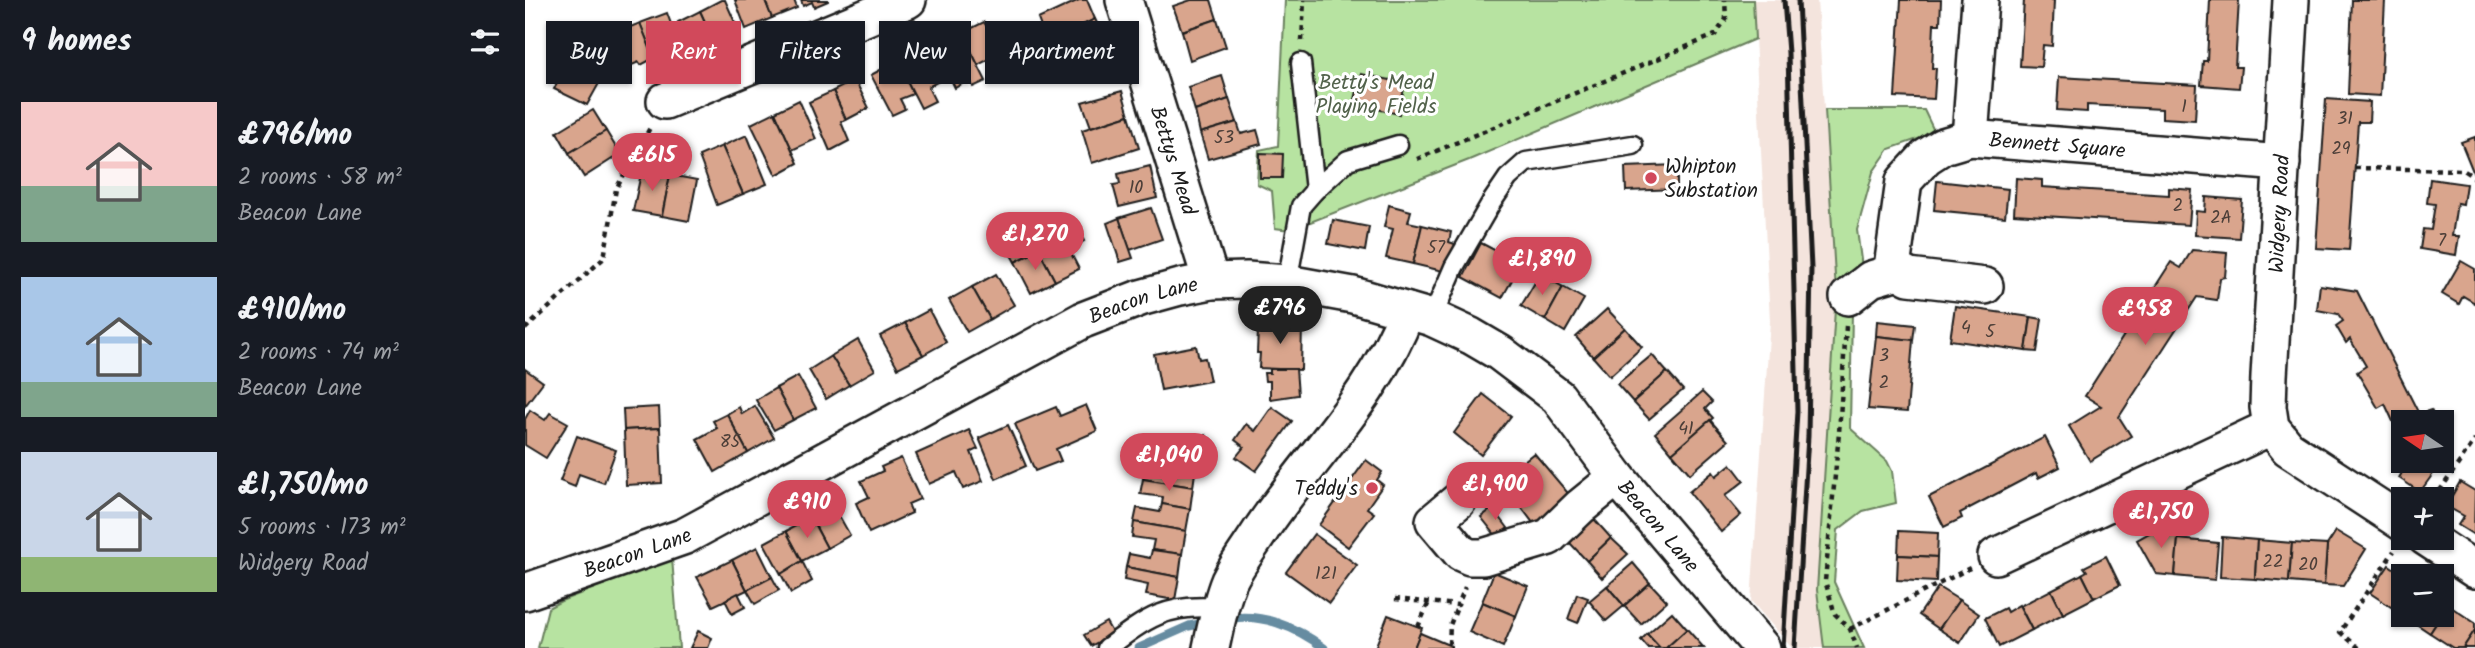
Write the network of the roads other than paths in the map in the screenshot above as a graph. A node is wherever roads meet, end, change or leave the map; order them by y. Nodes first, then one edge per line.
1 (908, 0) edge
2 (1124, 0) edge
3 (1980, 0) edge
4 (2291, 0) edge
5 (1301, 63) road end
6 (665, 101) road end
7 (1970, 138) junction
8 (1398, 145) dead end
9 (1633, 145) dead end
10 (2282, 163) junction
11 (1315, 190) junction
12 (1892, 268) junction
13 (1211, 281) junction
14 (1287, 283) junction
15 (1985, 286) dead end
16 (1848, 297) road end
17 (1420, 315) junction
18 (2271, 427) junction
19 (1617, 477) junction
20 (1458, 501) dead end
21 (2391, 524) edge
22 (2436, 550) edge
23 (1996, 556) road end
24 (2475, 570) edge
25 (525, 592) edge
26 (1216, 626) edge
27 (1107, 648) edge
28 (1762, 648) edge

1 - 6 street
2 - 13 street, Bettys Mead
3 - 7 street, Bennett Square
4 - 10 street, Widgery Road
5 - 11 lane
7 - 10 street, Bennett Square
7 - 12 street
8 - 11 lane
9 - 17 lane
10 - 18 street, Widgery Road
11 - 14 lane
12 - 15 street
12 - 16 street
13 - 14 street, Beacon Lane
13 - 25 street, Beacon Lane
14 - 17 street, Beacon Lane
17 - 19 street, Beacon Lane
17 - 26 street
18 - 21 street
18 - 23 street
19 - 20 street
19 - 28 street, Beacon Lane
22 - 24 street
26 - 27 lane

